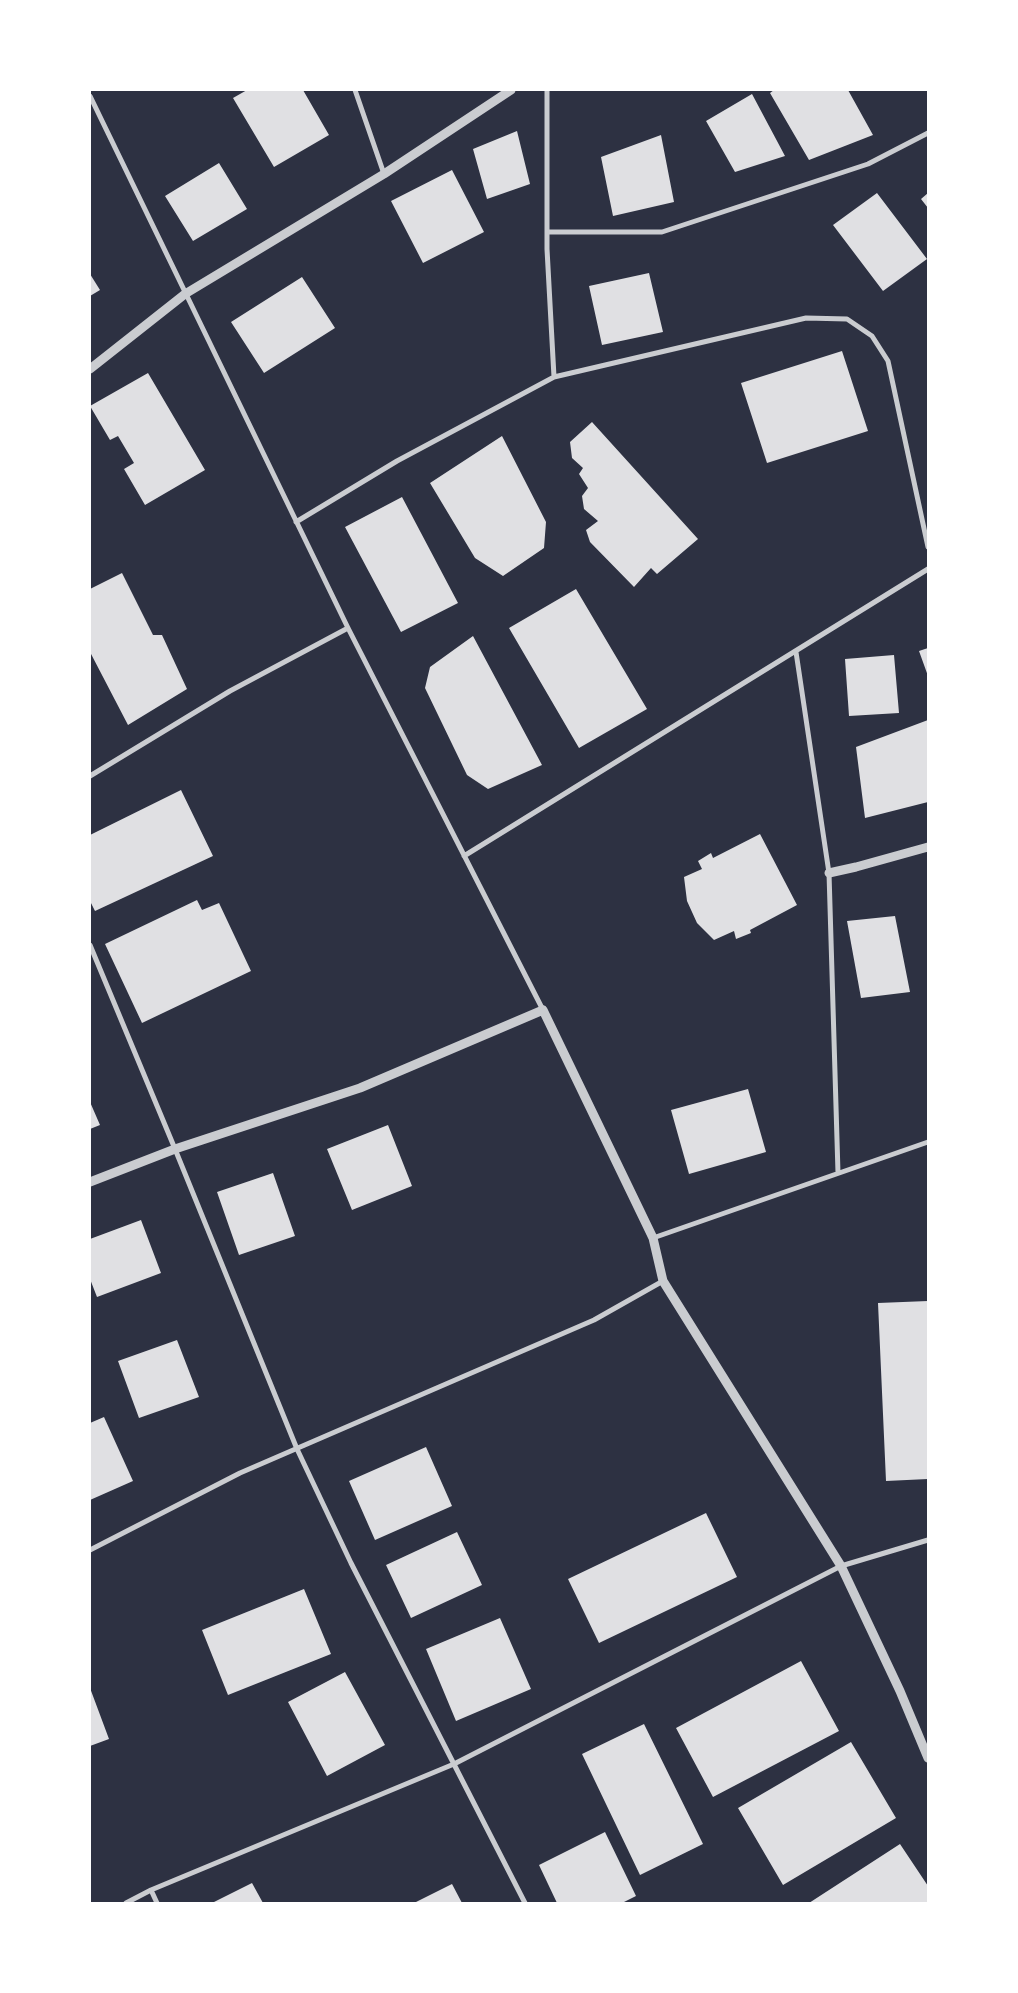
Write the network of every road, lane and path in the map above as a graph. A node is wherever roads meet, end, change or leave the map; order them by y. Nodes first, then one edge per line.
1 (355, 90) edge
2 (511, 90) edge
3 (547, 90) edge
4 (90, 96) edge
5 (928, 133) edge
6 (384, 174) junction
7 (547, 232) junction
8 (186, 294) junction
9 (90, 369) edge
10 (554, 376) junction
11 (296, 522) junction
12 (928, 547) edge
13 (928, 569) edge
14 (348, 628) junction
15 (796, 652) junction
16 (90, 776) edge
17 (928, 847) edge
18 (464, 856) junction
19 (829, 873) junction
20 (90, 945) edge
21 (543, 1010) junction
22 (928, 1142) edge
23 (175, 1149) junction
24 (838, 1173) junction
25 (90, 1182) edge
26 (653, 1238) junction
27 (664, 1281) junction
28 (297, 1449) junction
29 (928, 1540) edge
30 (90, 1550) edge
31 (841, 1566) junction
32 (928, 1758) edge
33 (454, 1764) junction
34 (151, 1890) junction
35 (126, 1903) edge
36 (157, 1903) edge
37 (525, 1903) edge

1 - 6 street
2 - 6 street
3 - 7 street
4 - 8 street
5 - 7 street
6 - 8 street
7 - 10 street
8 - 9 street
8 - 11 street
10 - 11 street
10 - 12 street
11 - 14 street
13 - 15 street
14 - 16 street
14 - 18 street
15 - 18 street
15 - 19 street
17 - 19 street
18 - 21 street
19 - 24 street
20 - 23 street
21 - 23 street
21 - 26 street
22 - 24 street
23 - 25 street
23 - 28 street
24 - 26 street
26 - 27 street
27 - 28 street
27 - 31 street
28 - 30 street
28 - 33 street
29 - 31 street
31 - 32 street
31 - 33 street
33 - 34 street
33 - 37 street
34 - 35 street
34 - 36 street

